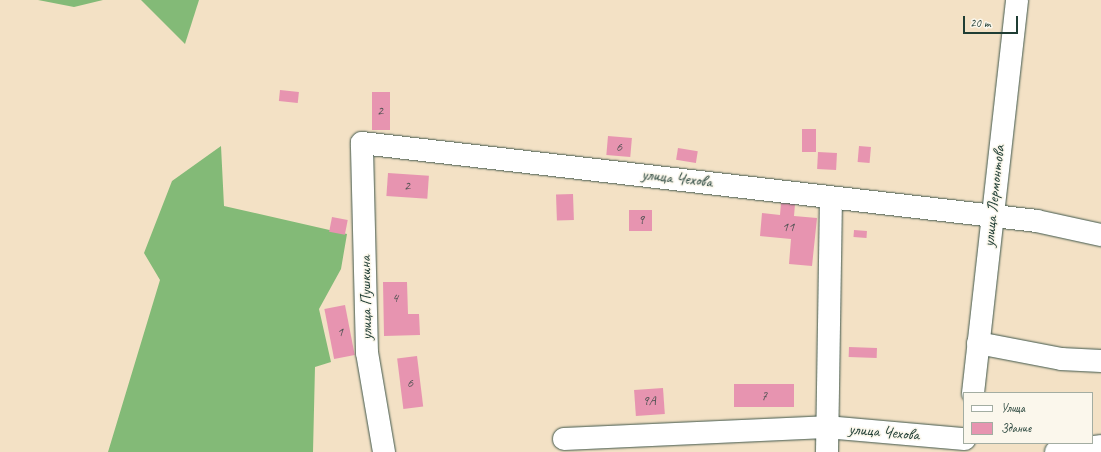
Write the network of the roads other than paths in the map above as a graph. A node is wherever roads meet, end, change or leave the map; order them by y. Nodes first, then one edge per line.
1 (1016, 0) edge
2 (362, 143) joint
3 (831, 199) junction
4 (992, 216) junction
5 (1101, 235) edge
6 (978, 343) junction
7 (1101, 361) edge
8 (973, 392) edge
9 (826, 427) junction
10 (564, 439) dead end
11 (963, 439) edge
12 (1101, 446) edge
13 (384, 452) edge
14 (827, 452) edge
15 (1056, 452) edge

1 - 4 street, улица Лермонтова
2 - 3 street, улица Чехова
2 - 13 street, улица Пушкина
3 - 4 street, улица Чехова
3 - 9 street
4 - 5 street, улица Чехова
4 - 6 street, улица Лермонтова
6 - 7 street
6 - 8 street, улица Лермонтова
9 - 10 street, улица Чехова
9 - 11 street, улица Чехова
9 - 14 street
12 - 15 street

